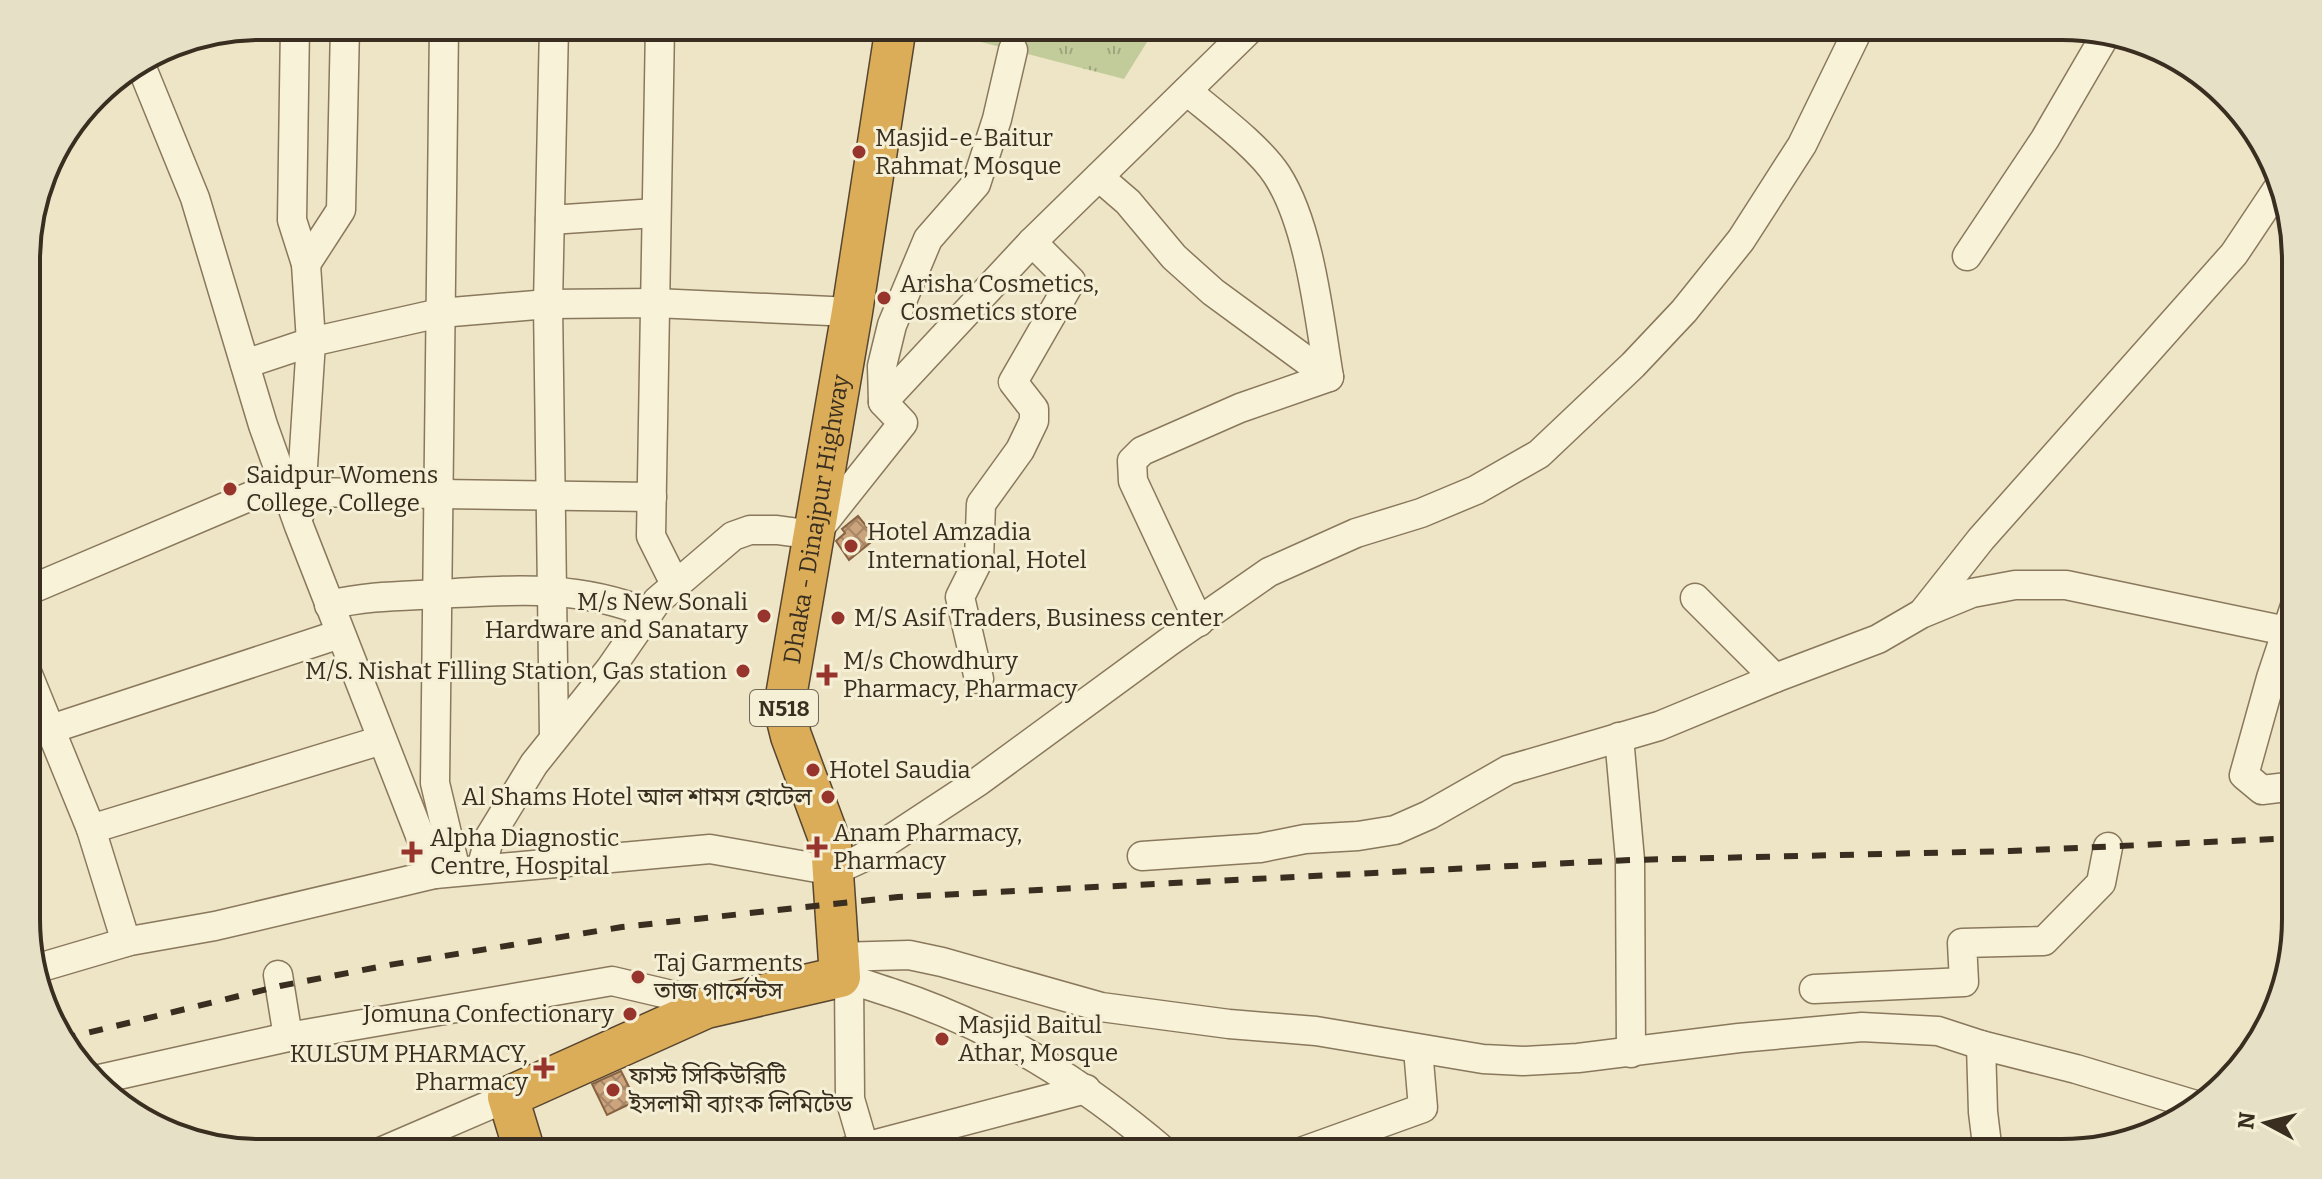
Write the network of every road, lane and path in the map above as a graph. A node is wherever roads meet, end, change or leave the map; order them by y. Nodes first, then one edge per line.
1 (295, 40) edge
2 (345, 40) edge
3 (444, 40) edge
4 (554, 40) edge
5 (660, 40) edge
6 (894, 40) edge
7 (1239, 40) edge
8 (1853, 40) edge
9 (2101, 44) edge
10 (1013, 50) dead end
11 (144, 73) edge
12 (1187, 91) junction
13 (1099, 177) junction
14 (2272, 196) edge
15 (656, 213) junction
16 (550, 220) junction
17 (1032, 242) junction
18 (1967, 256) dead end
19 (306, 264) junction
20 (655, 303) junction
21 (548, 304) junction
22 (852, 312) junction
23 (440, 313) junction
24 (311, 342) junction
25 (245, 364) junction
26 (1329, 377) junction
27 (883, 402) junction
28 (293, 487) junction
29 (438, 494) junction
30 (551, 496) junction
31 (652, 497) junction
32 (814, 535) junction
33 (675, 584) junction
34 (40, 586) edge
35 (552, 590) junction
36 (437, 594) junction
37 (1695, 598) dead end
38 (329, 605) junction
39 (648, 613) junction
40 (1921, 614) junction
41 (2282, 618) edge
42 (1199, 622) junction
43 (340, 634) junction
44 (2282, 646) edge
45 (1775, 678) junction
46 (979, 679) dead end
47 (40, 703) edge
48 (51, 729) junction
49 (554, 737) junction
50 (1619, 737) junction
51 (382, 740) junction
52 (2282, 788) edge
53 (91, 829) junction
54 (2108, 847) dead end
55 (1142, 856) dead end
56 (457, 871) junction
57 (834, 871) junction
58 (126, 942) junction
59 (45, 966) edge
60 (842, 971) junction
61 (278, 975) dead end
62 (1814, 989) dead end
63 (706, 1008) junction
64 (288, 1037) junction
65 (1981, 1045) junction
66 (1418, 1049) junction
67 (1631, 1053) junction
68 (108, 1077) edge
69 (1086, 1089) junction
70 (508, 1097) junction
71 (2184, 1102) edge
72 (410, 1139) edge
73 (521, 1139) edge
74 (852, 1139) edge
75 (895, 1139) edge
76 (1139, 1139) edge
77 (1337, 1139) edge
78 (1986, 1139) edge

1 - 19 street
2 - 19 street
3 - 23 street
4 - 16 street
5 - 15 street
6 - 22 highway, Dhaka - Dinajpur Highway / N518
7 - 12 street
8 - 42 street
9 - 18 street
10 - 27 street
11 - 25 street
12 - 13 street
12 - 26 street
13 - 17 street
13 - 26 street
14 - 40 street
15 - 16 street
15 - 20 street
16 - 21 street
17 - 27 street
17 - 46 street
19 - 24 street
20 - 21 street
20 - 22 street
20 - 31 street
21 - 23 street
21 - 30 street
22 - 32 highway, Dhaka - Dinajpur Highway / N518
23 - 24 street
23 - 29 street
24 - 25 street
24 - 28 street
25 - 28 street
26 - 42 street
27 - 32 street
28 - 29 street
28 - 34 street
28 - 38 street
29 - 30 street
29 - 36 street
30 - 31 street
30 - 35 street
31 - 33 street
32 - 33 street
32 - 57 highway, Dhaka - Dinajpur Highway / N518
33 - 39 street
35 - 36 street
35 - 39 street
35 - 49 street
36 - 38 street
36 - 56 street
37 - 45 street
38 - 43 street
39 - 49 street
40 - 41 street
40 - 45 street
42 - 57 street
43 - 48 street
43 - 51 street
44 - 52 street
45 - 50 street
47 - 48 street
48 - 53 street
49 - 56 street
50 - 55 street
50 - 67 street
51 - 53 street
51 - 56 street
53 - 58 street
54 - 62 street
56 - 57 street
56 - 58 street
57 - 60 highway, Dhaka - Dinajpur Highway / N518
58 - 59 street
60 - 63 highway
60 - 66 street
60 - 69 street
60 - 74 street
61 - 64 street
63 - 64 street
63 - 70 highway
64 - 68 street
65 - 67 street
65 - 71 street
65 - 78 street
66 - 67 street
66 - 77 street
69 - 75 street
69 - 76 street
70 - 72 street
70 - 73 highway

